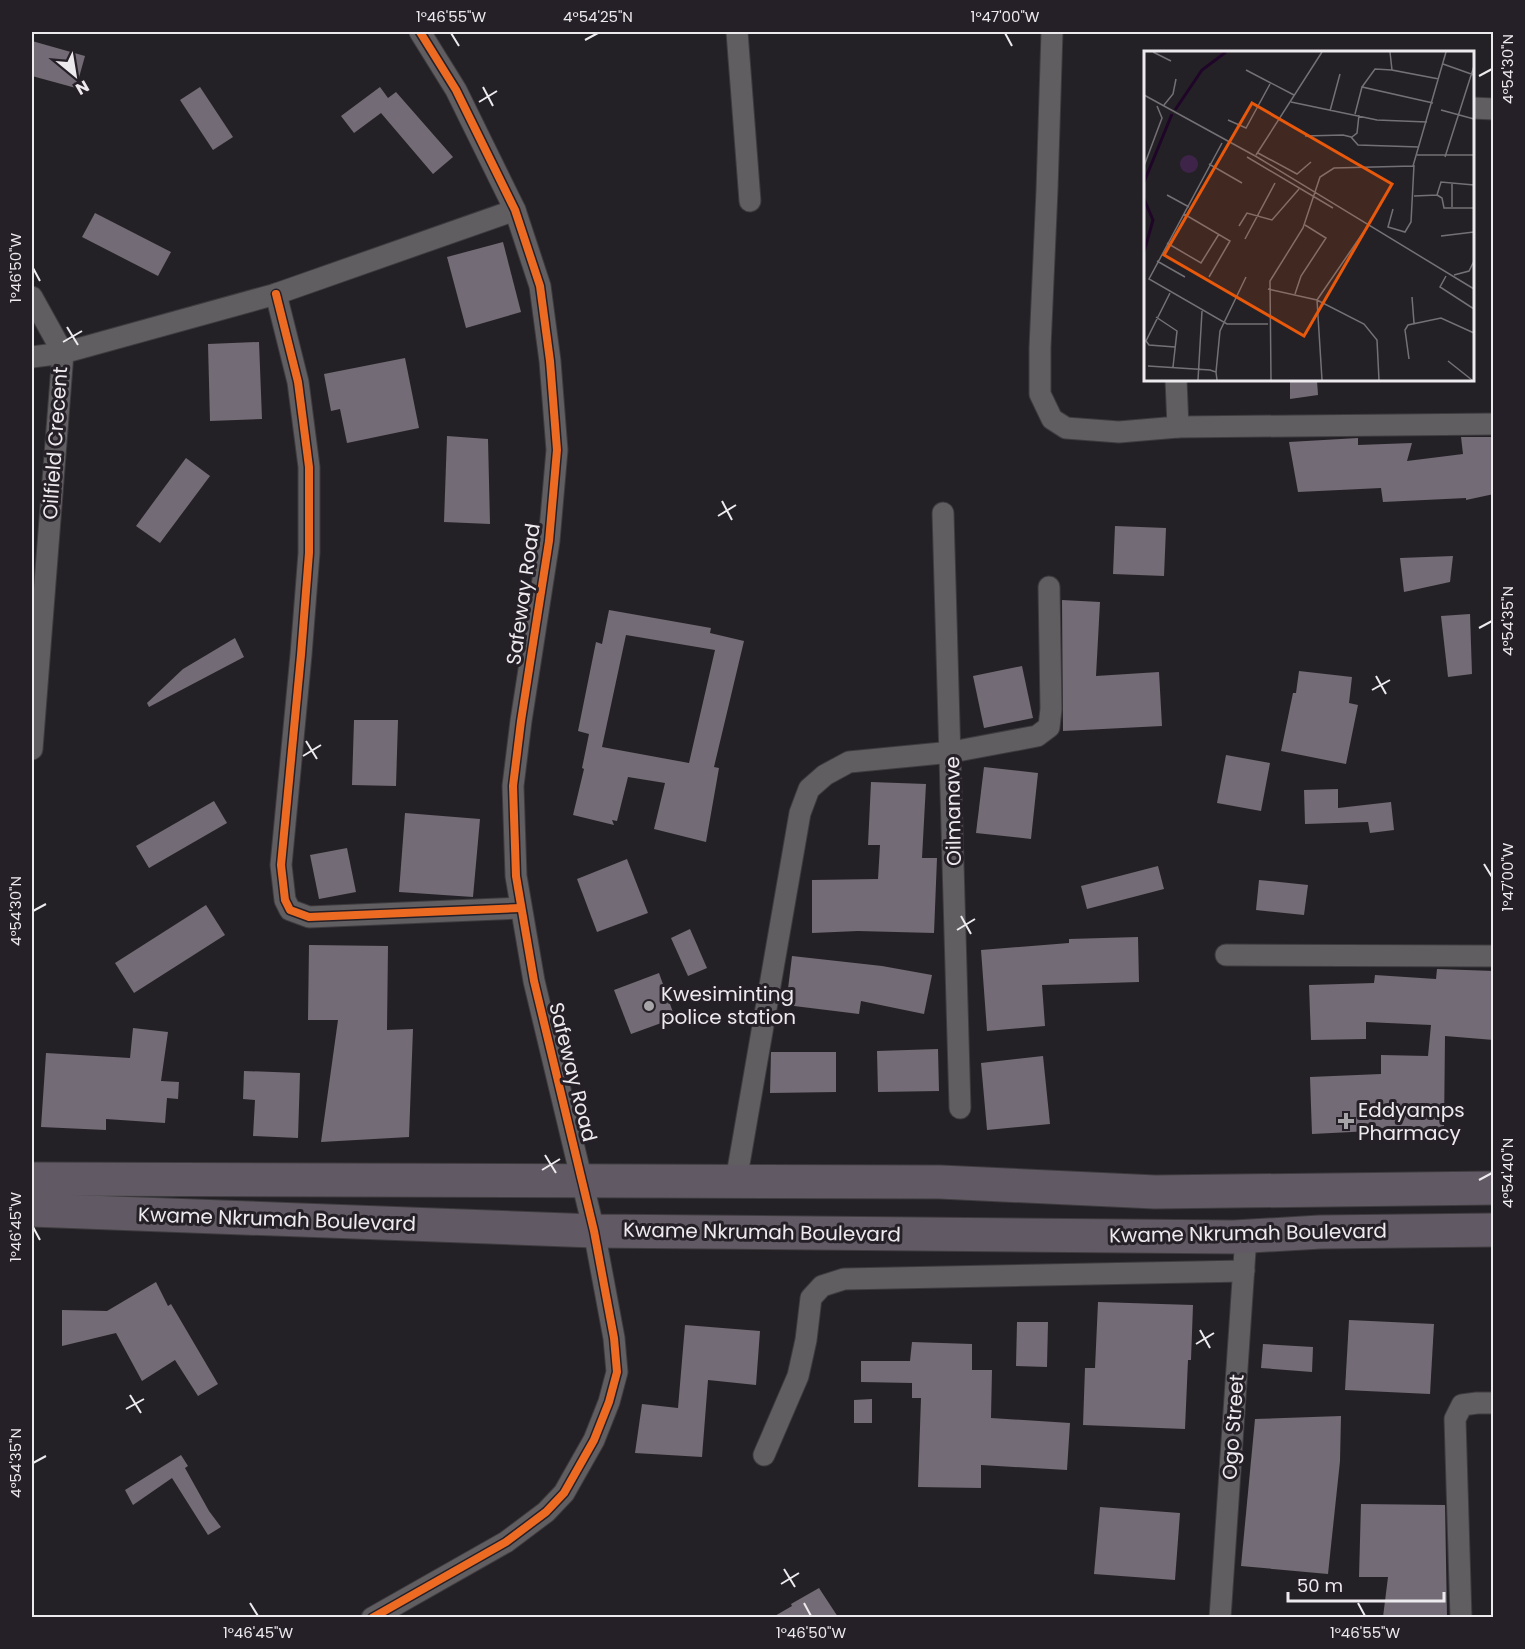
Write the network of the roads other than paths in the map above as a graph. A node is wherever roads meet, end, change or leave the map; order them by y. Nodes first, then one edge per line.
1 (420, 32) edge
2 (737, 32) edge
3 (1052, 32) edge
4 (1474, 108) edge
5 (1494, 109) edge
6 (750, 201) dead end
7 (515, 210) junction
8 (276, 294) junction
9 (32, 297) edge
10 (63, 352) junction
11 (32, 357) edge
12 (1176, 381) edge
13 (1494, 424) edge
14 (1178, 428) junction
15 (943, 513) dead end
16 (1049, 587) dead end
17 (32, 749) edge
18 (952, 752) junction
19 (520, 908) junction
20 (1226, 955) dead end
21 (1494, 956) edge
22 (960, 1108) dead end
23 (32, 1179) edge
24 (736, 1181) junction
25 (584, 1182) junction
26 (1494, 1188) edge
27 (32, 1210) edge
28 (1494, 1230) edge
29 (594, 1231) junction
30 (1246, 1236) junction
31 (1244, 1271) junction
32 (1494, 1403) edge
33 (764, 1455) dead end
34 (372, 1617) edge
35 (1220, 1617) edge
36 (1461, 1617) edge

1 - 7 street, Safeway Road
2 - 6 street
3 - 14 street
4 - 5 street
7 - 8 street
7 - 19 street, Safeway Road
8 - 10 street
8 - 19 street
9 - 10 street
10 - 11 street
10 - 17 street, Oilfield Crecent
12 - 14 street
13 - 14 street
15 - 18 street, Oilmanave
16 - 18 street
18 - 22 street, Oilmanave
18 - 24 street
19 - 25 street, Safeway Road
20 - 21 street
23 - 25 highway, Kwame Nkrumah Boulevard
24 - 25 highway, Kwame Nkrumah Boulevard
24 - 26 highway, Kwame Nkrumah Boulevard
25 - 29 street, Safeway Road
27 - 29 highway, Kwame Nkrumah Boulevard
28 - 30 highway, Kwame Nkrumah Boulevard
29 - 30 highway, Kwame Nkrumah Boulevard
29 - 34 street, Safeway Road
30 - 31 street, Ogo Street
31 - 33 street
31 - 35 street, Ogo Street
32 - 36 street

